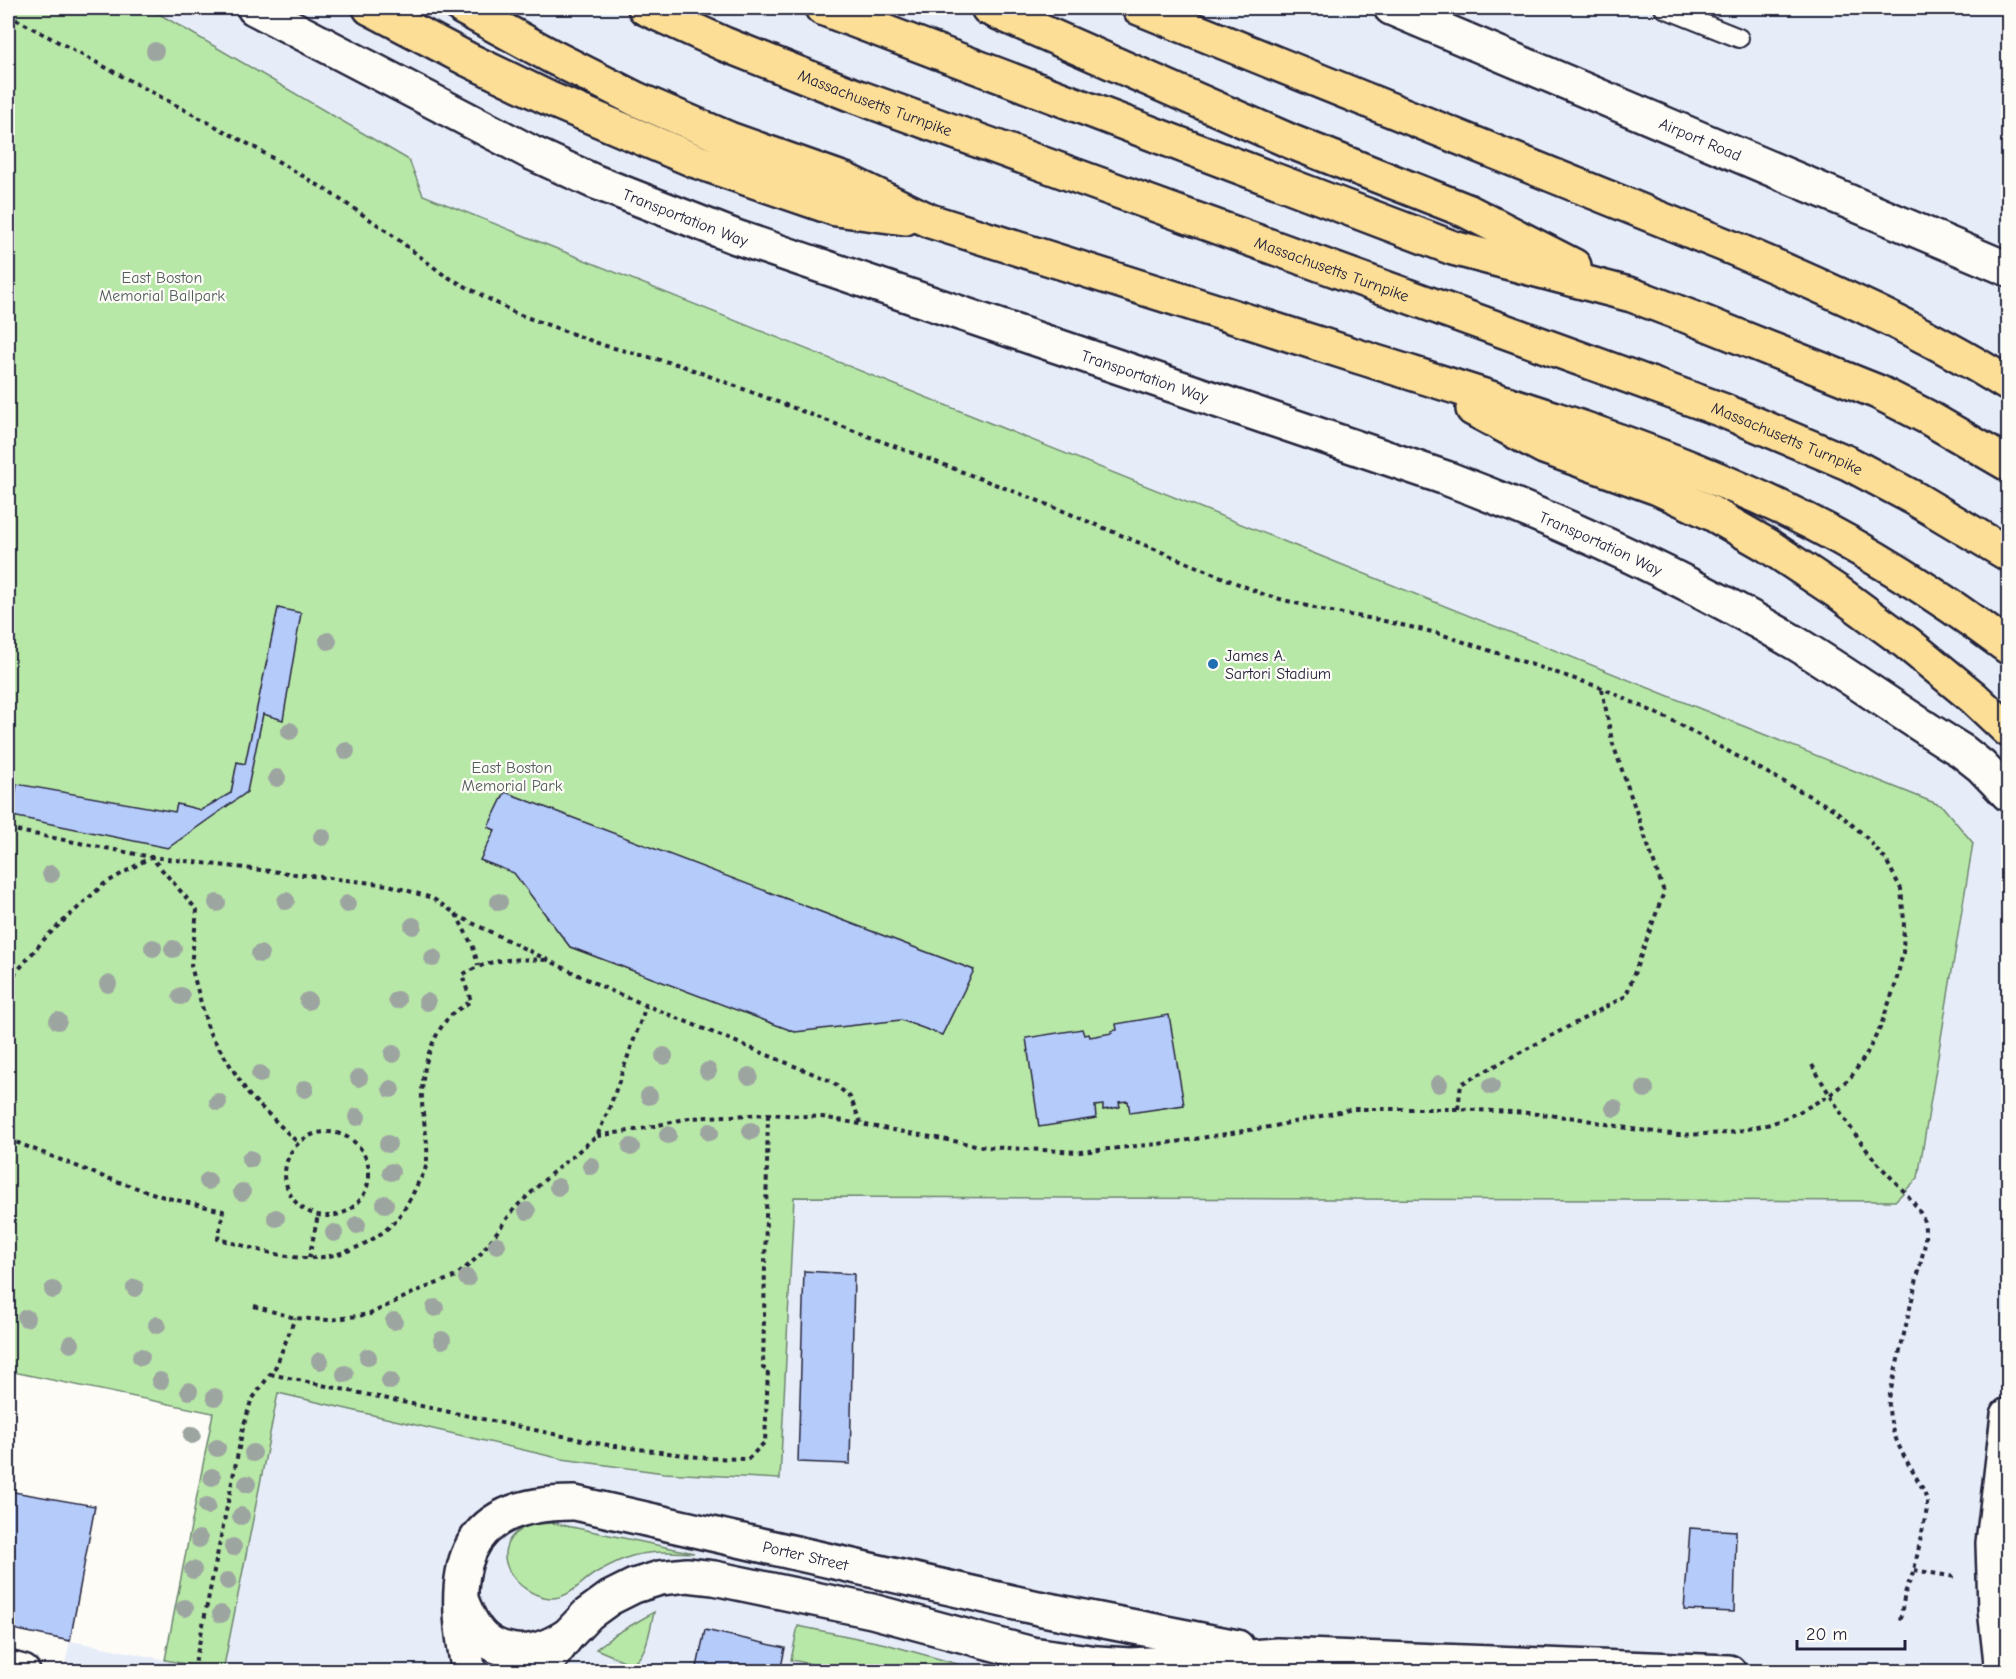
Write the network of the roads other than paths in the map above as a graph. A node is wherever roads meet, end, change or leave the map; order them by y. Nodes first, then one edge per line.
1 (254, 8) edge
2 (370, 8) edge
3 (463, 8) edge
4 (645, 8) edge
5 (822, 8) edge
6 (987, 8) edge
7 (1139, 8) edge
8 (1392, 8) edge
9 (1664, 8) edge
10 (1739, 38) dead end
11 (930, 221) junction
12 (2008, 269) edge
13 (1632, 295) junction
14 (1398, 368) junction
15 (2008, 384) edge
16 (2008, 464) edge
17 (2008, 554) edge
18 (2008, 647) edge
19 (2008, 730) edge
20 (2008, 794) edge
21 (2008, 1415) edge
22 (460, 1597) junction
23 (568, 1635) junction
24 (1277, 1655) junction
25 (1172, 1667) edge
26 (1130, 1668) edge
27 (469, 1671) edge
28 (540, 1671) edge
29 (1728, 1671) edge
30 (2002, 1671) edge

1 - 20 main road, Transportation Way
2 - 11 highway
3 - 11 highway
4 - 17 highway, Massachusetts Turnpike
5 - 13 highway
6 - 13 highway
7 - 15 highway
8 - 12 main road, Airport Road
9 - 10 lane
11 - 14 highway
13 - 16 highway
14 - 18 highway
14 - 19 highway
21 - 30 main road
22 - 23 main road
22 - 24 main road, Porter Street
22 - 27 main road, Porter Street
23 - 26 main road, Porter Street
23 - 28 main road, Porter Street
24 - 25 main road, Porter Street
24 - 29 main road, Porter Street
25 - 26 main road, Porter Street

